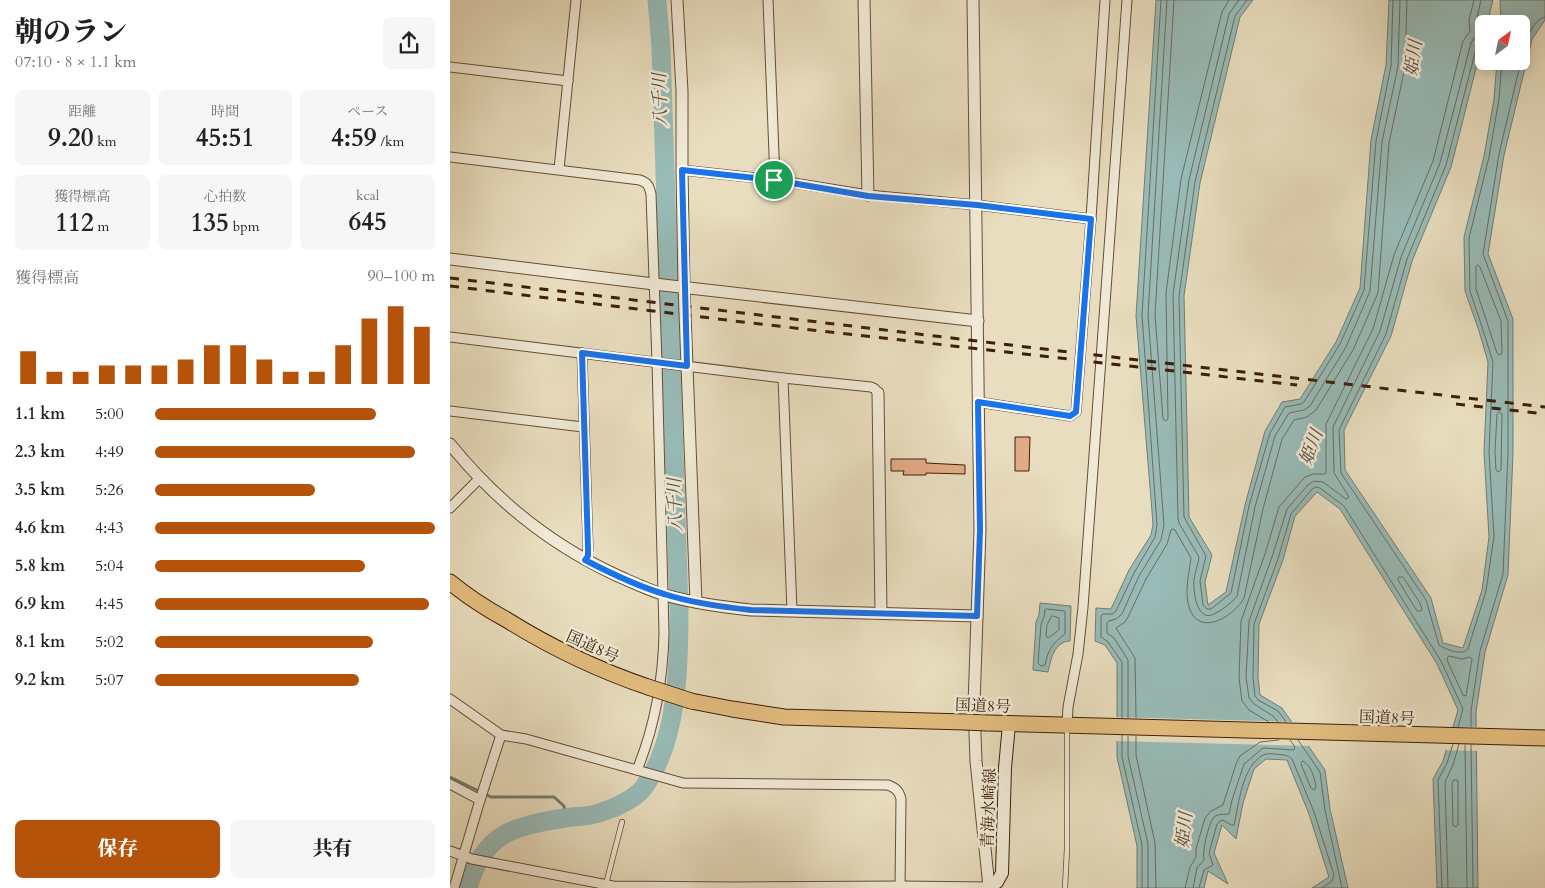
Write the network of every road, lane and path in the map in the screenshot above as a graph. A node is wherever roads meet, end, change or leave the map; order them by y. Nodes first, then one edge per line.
1 (576, 0) edge
2 (677, 0) edge
3 (768, 0) edge
4 (864, 0) edge
5 (974, 0) edge
6 (1105, 0) edge
7 (1127, 0) edge
8 (450, 67) edge
9 (568, 81) junction
10 (450, 157) edge
11 (559, 169) junction
12 (682, 170) junction
13 (774, 180) junction
14 (868, 196) junction
15 (977, 205) junction
16 (1091, 219) junction
17 (450, 258) edge
18 (654, 284) junction
19 (684, 287) junction
20 (978, 321) junction
21 (450, 337) edge
22 (582, 353) junction
23 (657, 362) junction
24 (687, 366) junction
25 (783, 378) junction
26 (878, 393) joint
27 (978, 402) junction
28 (450, 412) edge
29 (583, 426) junction
30 (450, 444) edge
31 (479, 479) junction
32 (450, 508) edge
33 (585, 560) junction
34 (450, 582) edge
35 (664, 595) junction
36 (696, 602) junction
37 (792, 612) junction
38 (881, 613) junction
39 (977, 616) junction
40 (450, 699) edge
41 (1009, 724) junction
42 (1066, 725) junction
43 (501, 735) junction
44 (1545, 738) edge
45 (637, 770) junction
46 (450, 784) edge
47 (480, 800) junction
48 (622, 822) dead end
49 (450, 852) edge
50 (468, 857) junction
51 (605, 886) edge
52 (900, 887) edge
53 (454, 888) edge
54 (989, 888) edge
55 (1065, 888) edge

1 - 9 street
2 - 12 street
3 - 13 street
4 - 14 street
5 - 15 street
6 - 16 street
7 - 42 street
8 - 9 street
9 - 11 street
10 - 11 street
11 - 18 street
12 - 13 street
12 - 19 street
13 - 14 street
14 - 15 street
15 - 16 street
15 - 20 street
16 - 27 street
17 - 18 street
18 - 19 street
18 - 23 street
19 - 20 street
19 - 24 street
20 - 27 street
21 - 22 street
22 - 23 street
22 - 29 street
23 - 24 street
23 - 35 street
24 - 25 street
24 - 36 street
25 - 26 street
25 - 37 street
26 - 38 street
27 - 39 street
28 - 29 street
29 - 33 street
30 - 31 street
31 - 32 street
31 - 33 street
33 - 35 street
34 - 41 highway, 国道8号, bridge
35 - 36 street
35 - 45 street
36 - 37 street
37 - 38 street
38 - 39 street
39 - 54 street
40 - 43 street
41 - 42 highway, 国道8号
41 - 54 main road, 青海水崎線
42 - 44 highway, 国道8号
42 - 55 lane
43 - 45 street
43 - 47 street
45 - 52 street
46 - 47 street
47 - 50 street
48 - 51 lane
49 - 50 street
50 - 51 street
50 - 53 street
51 - 52 street
52 - 54 street

